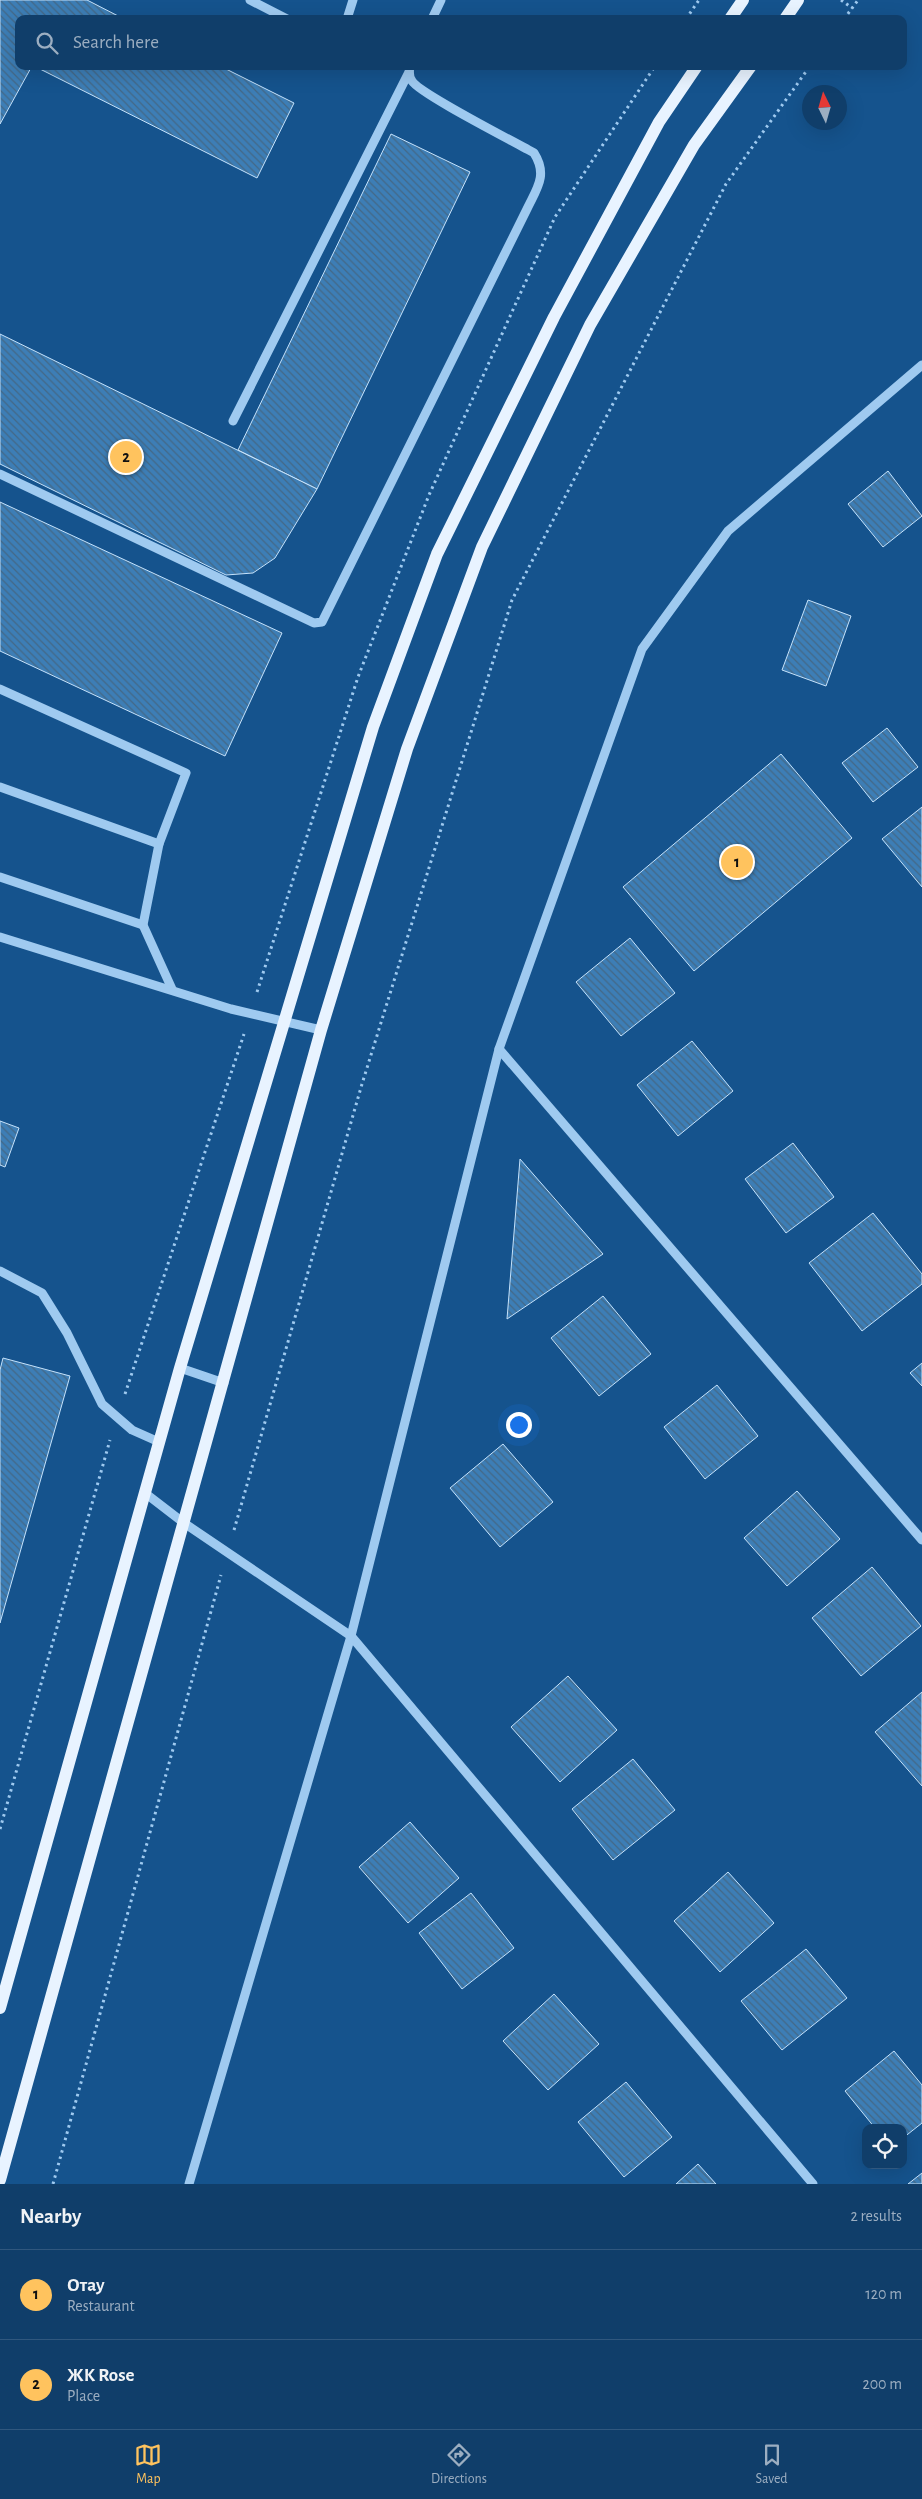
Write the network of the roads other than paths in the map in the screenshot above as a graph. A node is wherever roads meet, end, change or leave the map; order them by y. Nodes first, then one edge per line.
1 (250, 0) edge
2 (353, 0) edge
3 (441, 0) edge
4 (743, 0) edge
5 (798, 0) edge
6 (279, 15) edge
7 (348, 15) edge
8 (434, 15) edge
9 (733, 15) edge
10 (788, 15) edge
11 (409, 70) edge
12 (410, 70) edge
13 (694, 70) edge
14 (748, 70) edge
15 (922, 365) edge
16 (233, 422) dead end
17 (0, 474) edge
18 (0, 689) edge
19 (0, 788) edge
20 (160, 844) junction
21 (0, 876) edge
22 (143, 925) junction
23 (0, 937) edge
24 (172, 989) junction
25 (286, 1020) junction
26 (321, 1030) junction
27 (499, 1050) junction
28 (0, 1270) edge
29 (180, 1368) junction
30 (224, 1383) junction
31 (159, 1442) junction
32 (145, 1493) junction
33 (184, 1523) junction
34 (922, 1540) edge
35 (351, 1636) junction
36 (0, 2008) edge
37 (0, 2180) edge
38 (189, 2184) edge
39 (813, 2184) edge

1 - 6 street
2 - 7 street
3 - 8 street
4 - 9 main road
5 - 10 main road
11 - 16 street
12 - 17 street
13 - 25 main road
14 - 26 main road
15 - 27 street
18 - 20 street
19 - 20 street
20 - 22 street
21 - 22 street
22 - 24 street
23 - 24 street
24 - 25 street
25 - 26 street
25 - 29 main road
26 - 30 main road
27 - 34 street
27 - 35 street
28 - 31 street
29 - 30 street
29 - 31 main road
30 - 33 main road
31 - 32 main road
32 - 33 street
32 - 36 main road
33 - 35 street
33 - 37 main road
35 - 38 street
35 - 39 street

